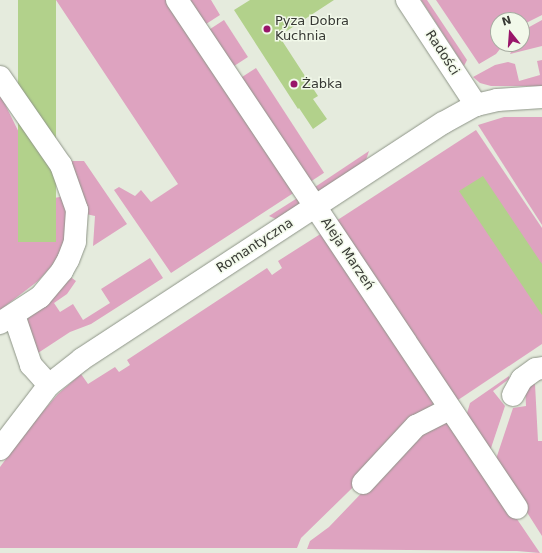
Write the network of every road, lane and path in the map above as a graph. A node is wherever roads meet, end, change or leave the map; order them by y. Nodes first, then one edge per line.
1 (177, 0) edge
2 (408, 0) edge
3 (0, 77) edge
4 (542, 97) edge
5 (476, 105) junction
6 (315, 207) junction
7 (7, 319) edge
8 (542, 368) edge
9 (49, 385) junction
10 (513, 396) dead end
11 (449, 409) junction
12 (0, 449) edge
13 (363, 482) dead end
14 (517, 508) dead end

1 - 6 street, Aleja Marzeń
2 - 5 street, Radości
3 - 7 street
4 - 5 street, Romantyczna
5 - 6 street, Romantyczna
6 - 9 street, Romantyczna
6 - 11 street, Aleja Marzeń
7 - 9 street
8 - 10 street
9 - 12 street, Romantyczna
11 - 13 street
11 - 14 street, Aleja Marzeń

